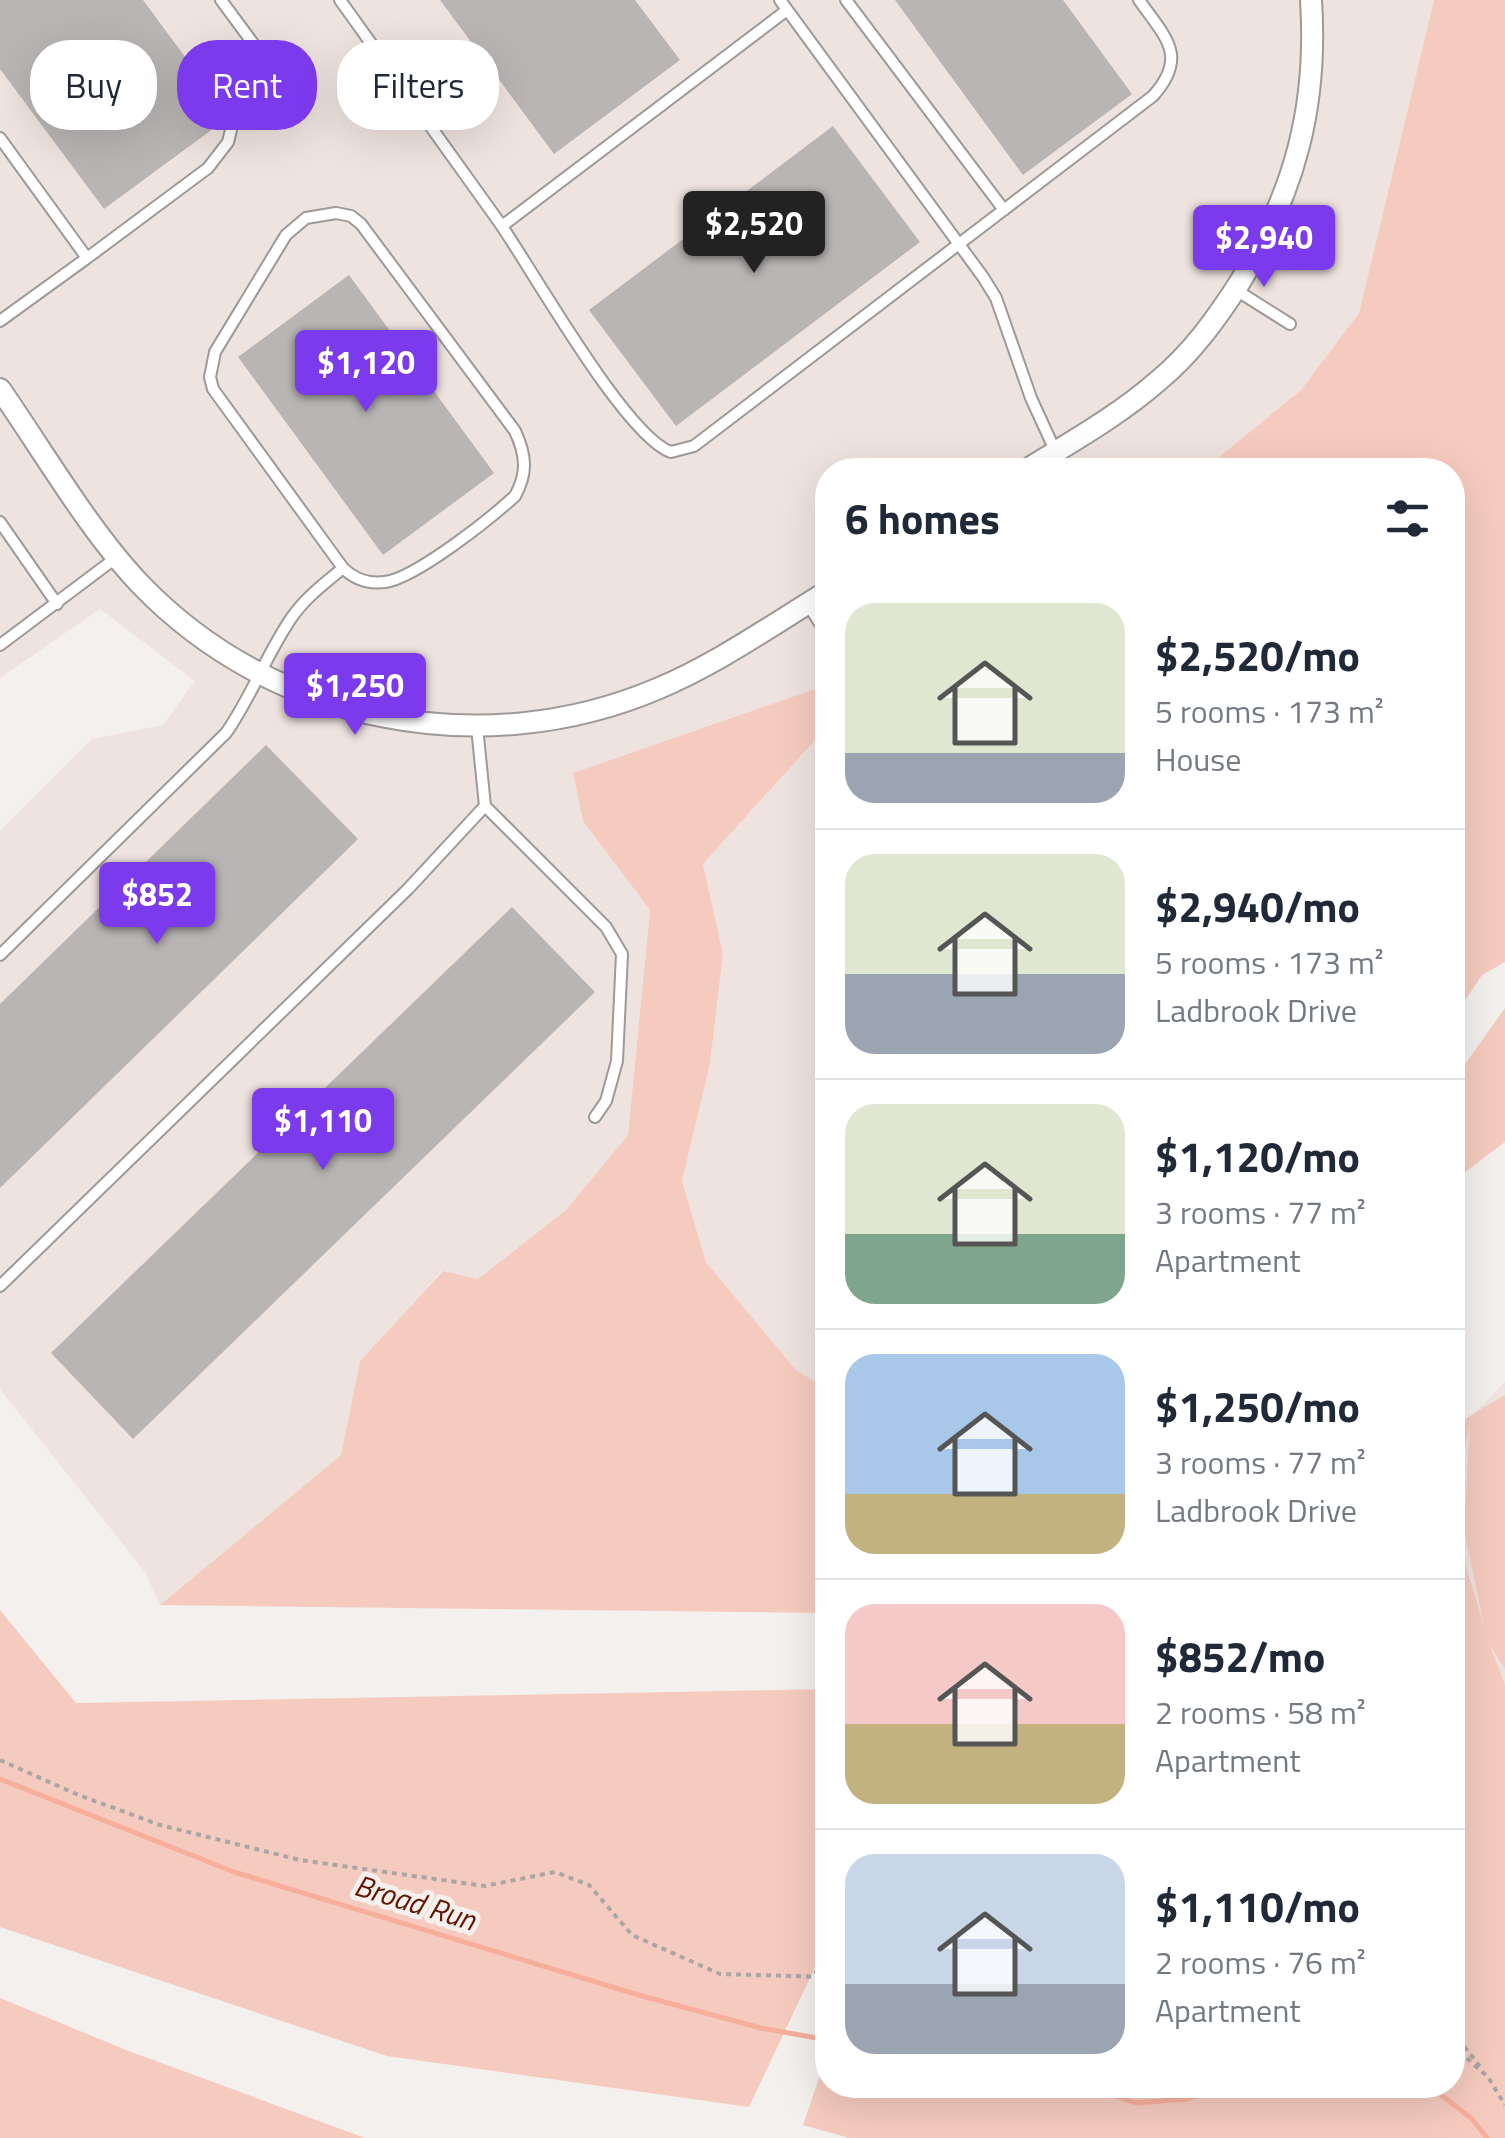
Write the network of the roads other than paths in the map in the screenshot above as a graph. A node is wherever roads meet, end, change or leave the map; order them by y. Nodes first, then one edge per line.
1 (221, 0) edge
2 (340, 0) edge
3 (846, 0) edge
4 (1139, 0) edge
5 (1310, 0) edge
6 (783, 5) edge
7 (0, 138) edge
8 (1004, 210) junction
9 (502, 226) junction
10 (960, 243) junction
11 (87, 258) junction
12 (1235, 289) junction
13 (0, 321) edge
14 (1290, 324) dead end
15 (0, 389) edge
16 (1058, 458) edge
17 (1062, 458) edge
18 (0, 522) edge
19 (117, 557) junction
20 (343, 568) junction
21 (815, 598) edge
22 (807, 603) junction
23 (58, 604) junction
24 (815, 616) edge
25 (0, 645) edge
26 (261, 676) junction
27 (477, 726) junction
28 (485, 806) junction
29 (0, 955) edge
30 (595, 1117) dead end
31 (0, 1286) edge

1 - 11 lane
2 - 9 lane
3 - 8 lane
4 - 8 lane
5 - 12 street
6 - 9 lane
6 - 10 lane
7 - 11 lane
8 - 10 lane
9 - 10 lane
10 - 16 lane
11 - 13 lane
12 - 14 lane
12 - 17 street
15 - 19 street
18 - 23 lane
19 - 23 lane
19 - 26 street
20 - 20 lane
20 - 26 lane
21 - 22 street
22 - 24 lane
22 - 27 street
23 - 25 lane
26 - 27 street
26 - 29 lane
27 - 28 lane
28 - 30 lane
28 - 31 lane

